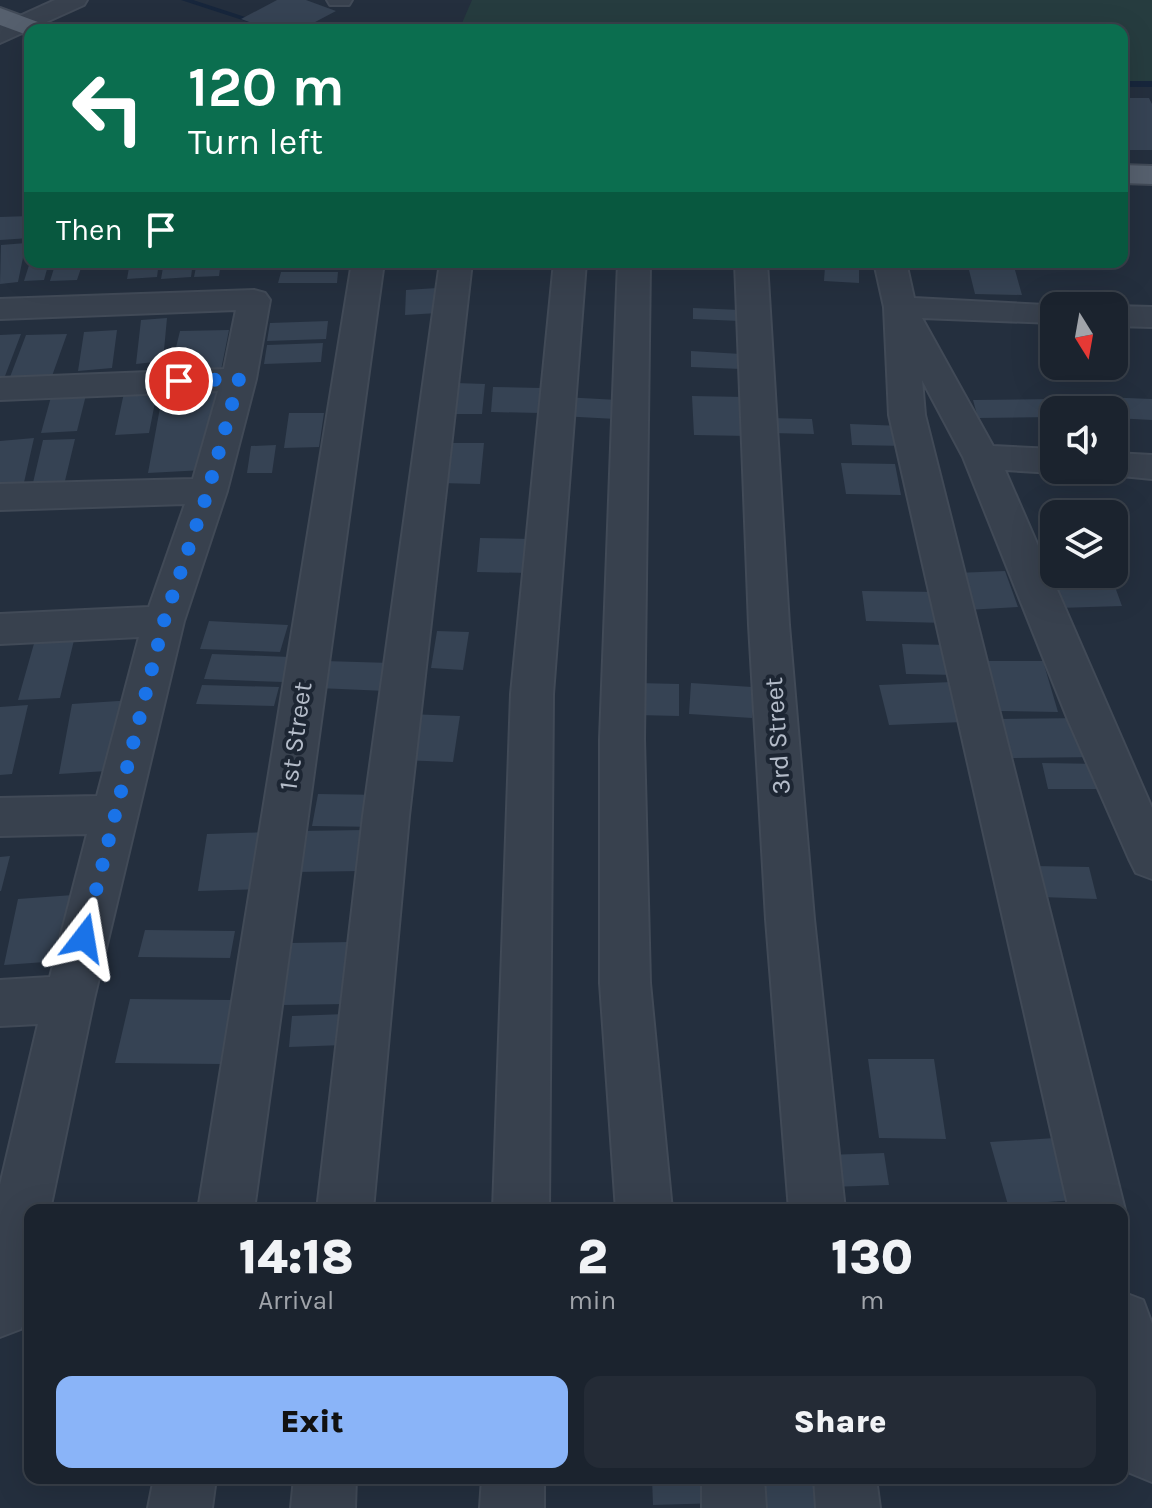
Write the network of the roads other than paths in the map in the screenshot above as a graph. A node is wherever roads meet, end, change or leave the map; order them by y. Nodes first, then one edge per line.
1 (75, 0) edge
2 (29, 24) edge
3 (1128, 174) edge
4 (1152, 175) edge
5 (1128, 191) edge
6 (1152, 192) edge
7 (367, 268) edge
8 (455, 268) edge
9 (569, 268) edge
10 (634, 268) edge
11 (751, 268) edge
12 (891, 268) edge
13 (900, 307) junction
14 (0, 309) edge
15 (1040, 312) edge
16 (1128, 316) edge
17 (1152, 317) edge
18 (239, 379) junction
19 (0, 389) edge
20 (981, 457) junction
21 (1040, 460) edge
22 (1128, 466) edge
23 (1152, 467) edge
24 (208, 491) junction
25 (0, 497) edge
26 (164, 621) junction
27 (0, 629) edge
28 (115, 815) junction
29 (0, 817) edge
30 (1152, 859) edge
31 (69, 999) junction
32 (0, 1003) edge
33 (227, 1204) edge
34 (346, 1204) edge
35 (521, 1204) edge
36 (643, 1204) edge
37 (816, 1204) edge
38 (1096, 1204) edge
39 (0, 1308) edge
40 (1128, 1347) edge
41 (1152, 1451) edge
42 (184, 1484) edge
43 (325, 1484) edge
44 (513, 1484) edge
45 (733, 1484) edge
46 (846, 1484) edge
47 (180, 1508) edge
48 (323, 1508) edge
49 (512, 1508) edge
50 (734, 1508) edge
51 (848, 1508) edge

1 - 2 street
3 - 4 main road
5 - 6 main road
7 - 33 street, 1st Street
8 - 34 street
9 - 35 street
10 - 36 street
11 - 37 street, 3rd Street
12 - 13 street
13 - 15 street
13 - 20 street
13 - 38 street
14 - 18 street
16 - 17 street
18 - 19 street
18 - 24 street
20 - 21 street
20 - 30 street
22 - 23 street
24 - 25 street
24 - 26 street
26 - 27 street
26 - 28 street
28 - 29 street
28 - 31 street
31 - 32 street
31 - 39 street
40 - 41 street
42 - 47 street
43 - 48 street
44 - 49 street
45 - 50 street
46 - 51 street

